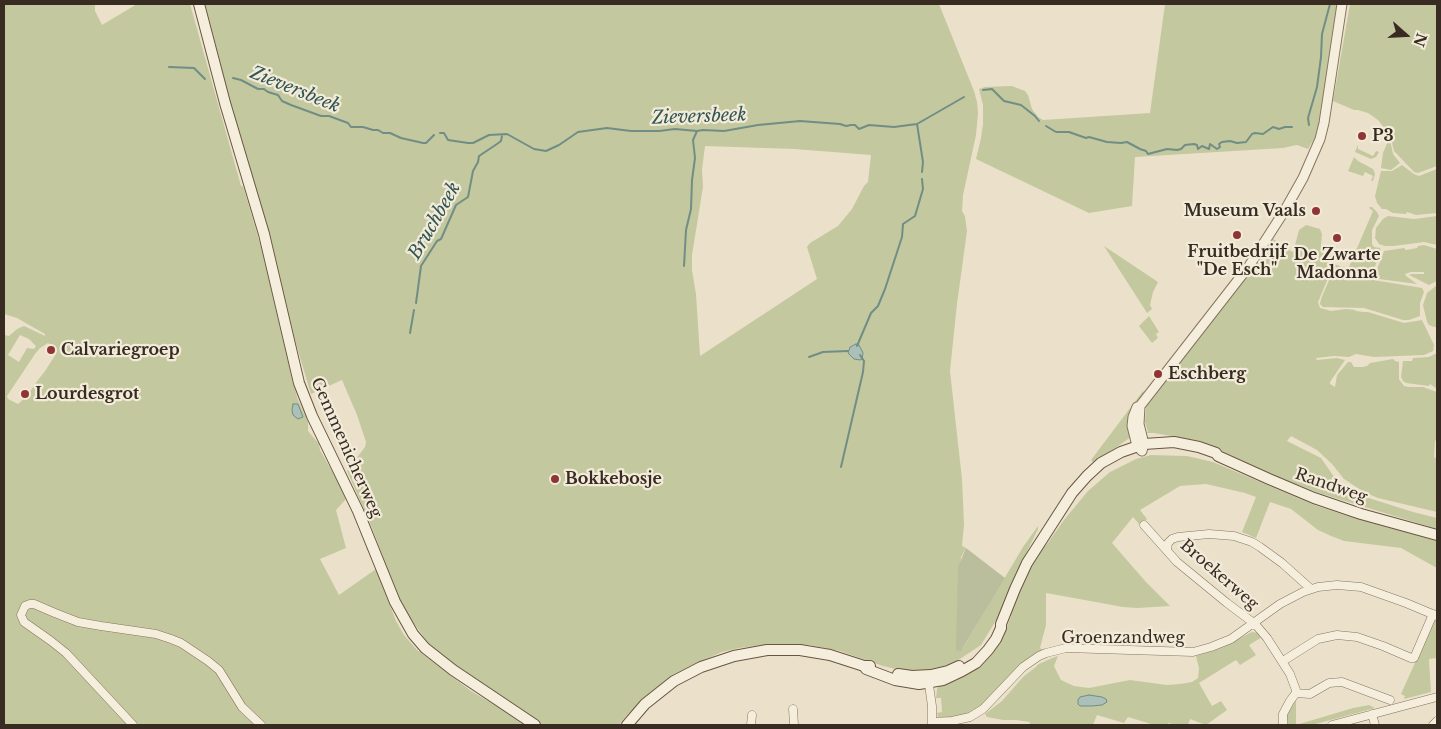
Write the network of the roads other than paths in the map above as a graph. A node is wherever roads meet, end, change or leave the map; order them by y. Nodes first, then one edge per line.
1 (199, 4) edge
2 (1342, 4) edge
3 (1141, 447) junction
4 (1144, 525) dead end
5 (1437, 535) edge
6 (1167, 549) junction
7 (1311, 589) junction
8 (1435, 615) edge
9 (1255, 624) junction
10 (1283, 662) junction
11 (928, 679) junction
12 (1296, 693) junction
13 (1437, 697) edge
14 (1390, 700) dead end
15 (793, 709) dead end
16 (1372, 714) junction
17 (752, 715) dead end
18 (932, 723) edge
19 (133, 725) edge
20 (261, 725) edge
21 (535, 725) edge
22 (626, 725) edge
23 (751, 725) edge
24 (794, 725) edge
25 (1283, 725) edge
26 (1332, 725) edge
27 (1375, 725) edge

1 - 21 main road, Gemmenicherweg
2 - 3 street
3 - 5 main road, Randweg
3 - 11 main road, Randweg
4 - 6 street, Broekerweg
6 - 7 street
6 - 9 street, Broekerweg
7 - 8 street, Groenzandweg
7 - 9 street, Groenzandweg
8 - 10 street
9 - 10 street, Broekerweg
9 - 18 street, Groenzandweg
10 - 12 street, Broekerweg
11 - 18 street
11 - 22 main road, Randweg
12 - 14 street
12 - 25 street
13 - 16 street
15 - 24 street
16 - 26 street
16 - 27 street
17 - 23 street
19 - 20 street

